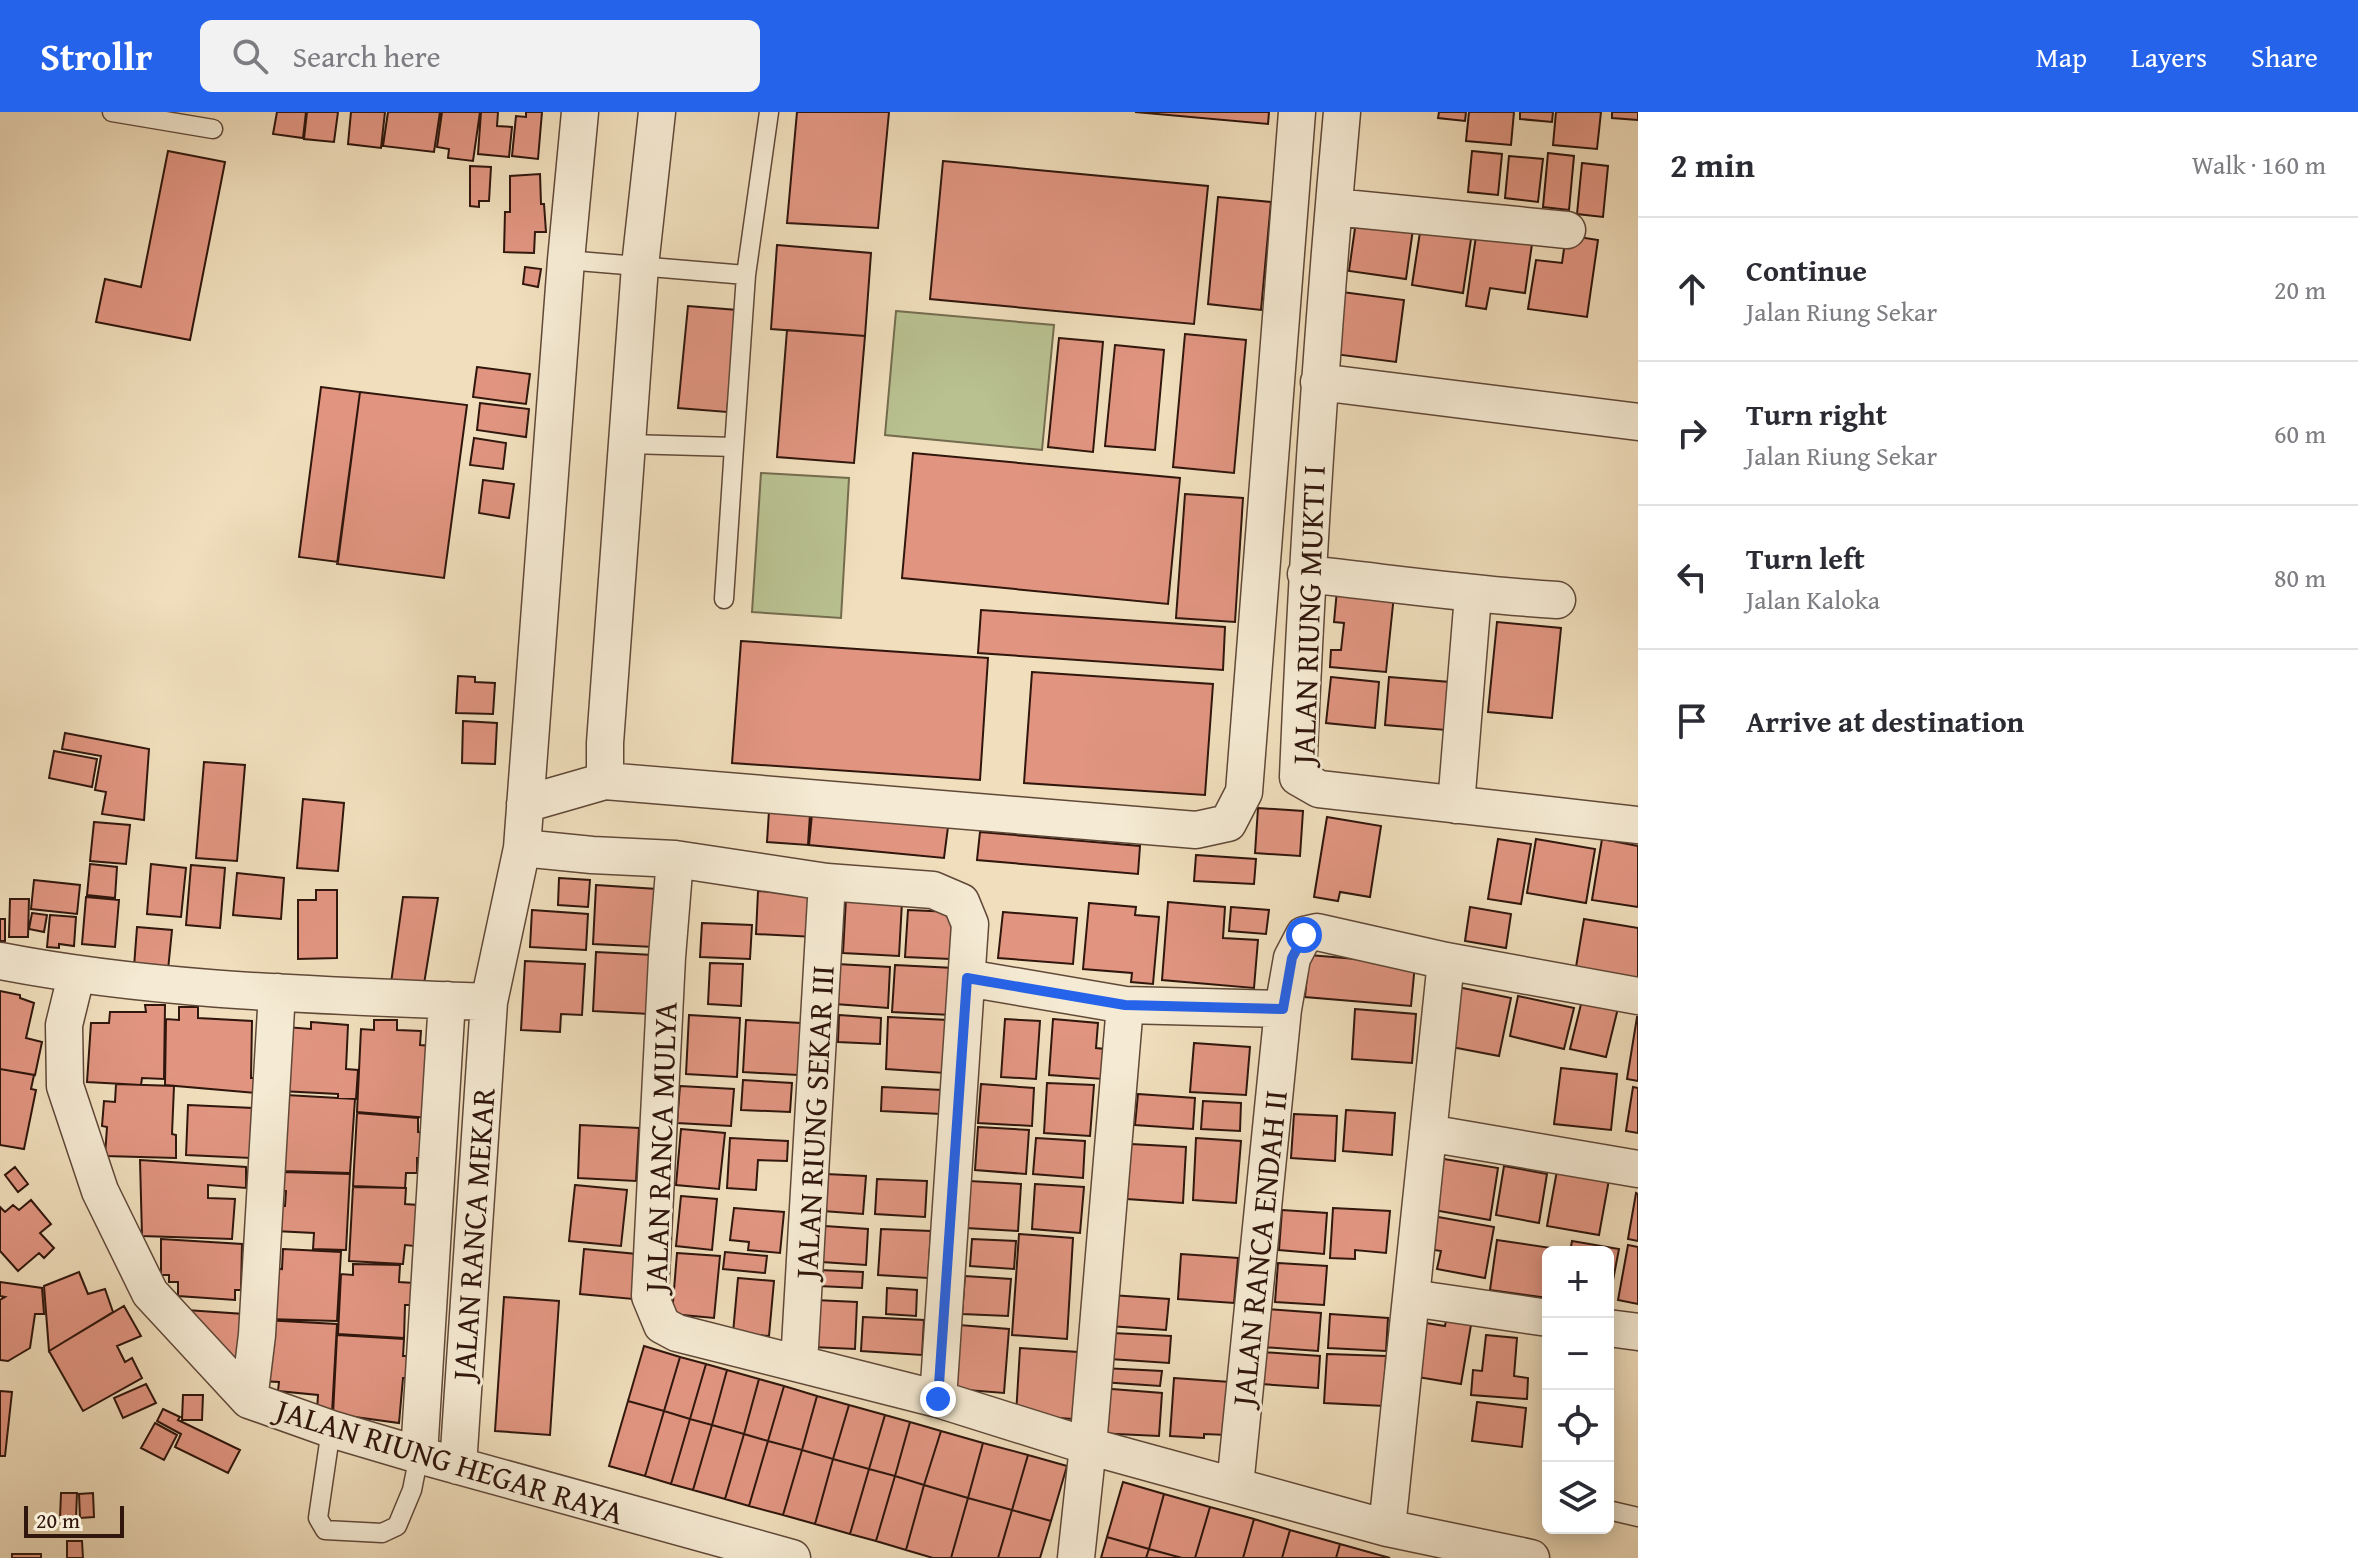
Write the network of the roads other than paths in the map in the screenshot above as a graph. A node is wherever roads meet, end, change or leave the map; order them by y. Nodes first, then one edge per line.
1 (112, 112) edge
2 (580, 112) edge
3 (657, 112) edge
4 (769, 112) edge
5 (1297, 112) edge
6 (1342, 112) edge
7 (213, 129) dead end
8 (1334, 207) junction
9 (1567, 230) dead end
10 (566, 260) junction
11 (640, 266) junction
12 (746, 275) junction
13 (1319, 382) junction
14 (1638, 422) edge
15 (628, 444) junction
16 (734, 447) junction
17 (1306, 574) junction
18 (1473, 595) junction
19 (724, 599) dead end
20 (1557, 600) dead end
21 (605, 781) junction
22 (525, 804) junction
23 (1456, 805) junction
24 (1638, 825) edge
25 (522, 848) junction
26 (675, 859) junction
27 (827, 882) junction
28 (0, 961) edge
29 (1446, 961) junction
30 (76, 976) junction
31 (967, 978) junction
32 (277, 992) junction
33 (1638, 996) edge
34 (447, 1000) junction
35 (489, 1002) junction
36 (1125, 1005) junction
37 (1283, 1009) junction
38 (1428, 1133) junction
39 (1638, 1169) edge
40 (1411, 1298) junction
41 (1542, 1317) edge
42 (1614, 1329) edge
43 (1638, 1332) edge
44 (799, 1363) junction
45 (938, 1399) junction
46 (249, 1400) junction
47 (331, 1429) junction
48 (1088, 1446) junction
49 (419, 1455) junction
50 (458, 1466) junction
51 (1235, 1486) junction
52 (1614, 1511) edge
53 (1638, 1517) edge
54 (1387, 1528) junction
55 (729, 1550) edge
56 (792, 1558) edge
57 (1076, 1558) edge
58 (1531, 1558) edge

1 - 7 lane
2 - 10 street, JALAN RANCA MEKAR
3 - 11 street
4 - 12 lane
5 - 21 street
6 - 8 street, JALAN RIUNG MUKTI I
8 - 9 street
8 - 13 street, JALAN RIUNG MUKTI I
10 - 11 lane
10 - 22 street, JALAN RANCA MEKAR
11 - 12 lane
11 - 15 street
12 - 16 lane
13 - 14 street
13 - 17 street, JALAN RIUNG MUKTI I
15 - 16 lane
15 - 21 street
16 - 19 lane
17 - 18 street
17 - 23 street, JALAN RIUNG MUKTI I
18 - 20 street
18 - 23 street
21 - 22 street
22 - 25 street, JALAN RANCA MEKAR
23 - 24 street, JALAN RIUNG MUKTI I
25 - 26 street
25 - 35 street, JALAN RANCA MEKAR
26 - 27 street
26 - 44 street, JALAN RANCA MULYA
27 - 31 street
27 - 44 street, JALAN RIUNG SEKAR III
28 - 30 street
29 - 33 street
29 - 37 street, JALAN RANCA ENDAH II
29 - 38 street
30 - 32 street
30 - 46 street, JALAN RIUNG HEGAR RAYA
31 - 36 street
31 - 45 street
32 - 34 street
32 - 46 street
34 - 35 street
34 - 49 street
35 - 50 street, JALAN RANCA MEKAR
36 - 37 street
36 - 48 street
37 - 51 street, JALAN RANCA ENDAH II
38 - 39 street
38 - 40 street
40 - 41 street
40 - 54 street
42 - 43 street
44 - 45 street, JALAN RANCA MULYA
45 - 48 street, JALAN RANCA MULYA
46 - 47 street, JALAN RIUNG HEGAR RAYA
47 - 49 street, JALAN RIUNG HEGAR RAYA
47 - 49 lane
48 - 51 street, JALAN RANCA MULYA
48 - 57 street
49 - 50 street, JALAN RIUNG HEGAR RAYA
50 - 55 street, JALAN RIUNG HEGAR RAYA
51 - 54 street, JALAN RANCA MULYA
52 - 53 lane
54 - 58 street, JALAN RANCA MULYA
55 - 56 street, JALAN RIUNG HEGAR RAYA

